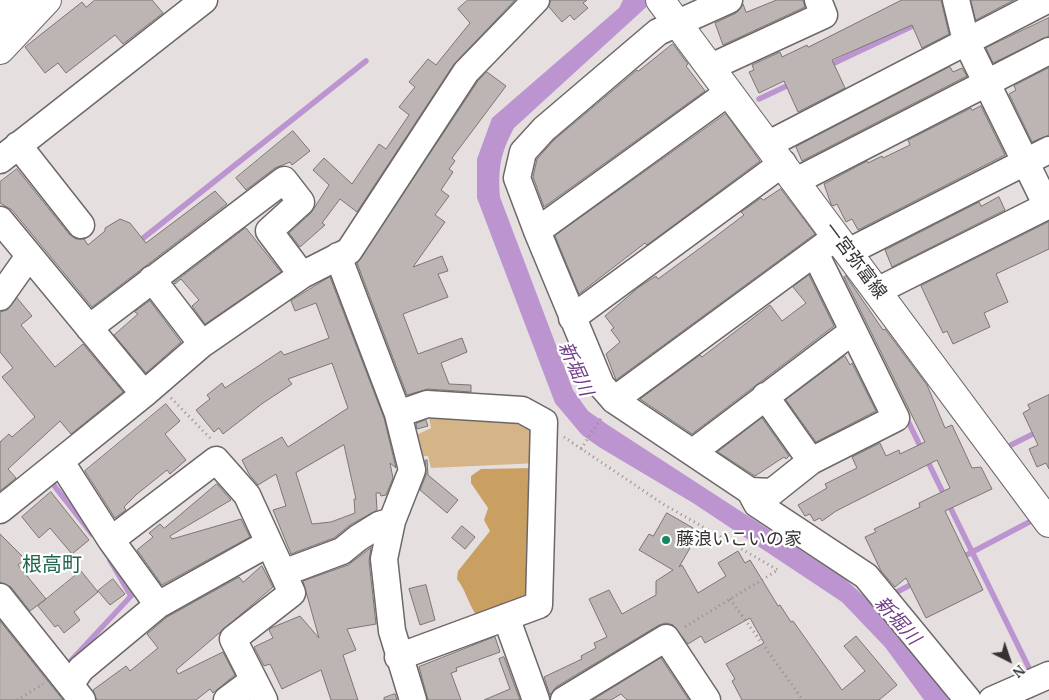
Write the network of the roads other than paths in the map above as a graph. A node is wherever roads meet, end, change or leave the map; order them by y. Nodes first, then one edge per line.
1 (19, 0) edge
2 (47, 0) edge
3 (204, 0) edge
4 (536, 0) edge
5 (729, 0) edge
6 (818, 0) edge
7 (956, 0) edge
8 (1047, 0) edge
9 (670, 8) edge
10 (0, 21) edge
11 (966, 41) junction
12 (0, 50) edge
13 (1049, 51) edge
14 (711, 68) junction
15 (986, 83) junction
16 (729, 92) junction
17 (1049, 150) edge
18 (9, 152) edge
19 (1025, 162) junction
20 (783, 163) junction
21 (1047, 209) edge
22 (0, 220) edge
23 (81, 225) dead end
24 (537, 231) junction
25 (842, 244) junction
26 (815, 253) junction
27 (30, 256) junction
28 (338, 256) junction
29 (302, 274) junction
30 (152, 279) junction
31 (877, 291) junction
32 (0, 298) edge
33 (572, 318) junction
34 (88, 328) junction
35 (853, 331) junction
36 (202, 344) junction
37 (150, 388) junction
38 (765, 396) junction
39 (610, 405) junction
40 (398, 414) junction
41 (693, 452) junction
42 (810, 461) junction
43 (61, 462) junction
44 (750, 492) junction
45 (0, 510) edge
46 (392, 521) junction
47 (1049, 523) edge
48 (112, 540) junction
49 (269, 543) junction
50 (283, 573) junction
51 (0, 598) edge
52 (158, 604) junction
53 (506, 617) junction
54 (398, 657) junction
55 (1049, 676) edge
56 (71, 686) edge
57 (259, 690) edge
58 (227, 700) edge
59 (413, 700) edge
60 (536, 700) edge
61 (564, 700) edge
62 (707, 700) edge
63 (968, 700) edge
64 (992, 700) edge

1 - 10 main road
2 - 12 main road
3 - 18 street
4 - 28 street
5 - 9 street
6 - 14 street
7 - 11 street
8 - 11 street
9 - 14 main road, 一宮弥富線
9 - 24 street
11 - 15 street
11 - 20 street
13 - 15 street
14 - 16 main road, 一宮弥富線
15 - 19 street
15 - 20 street
16 - 20 main road, 一宮弥富線
16 - 24 street
17 - 19 street
18 - 23 street
19 - 21 street
19 - 25 street
20 - 25 main road, 一宮弥富線
20 - 33 street
21 - 31 street
22 - 27 street
24 - 33 street
25 - 26 street
25 - 31 main road, 一宮弥富線
26 - 35 street
26 - 39 street
27 - 32 street
27 - 34 street
28 - 29 street
28 - 40 street
29 - 30 street
29 - 36 street
30 - 34 street
30 - 36 street
31 - 47 main road, 一宮弥富線
33 - 39 street
34 - 37 street
35 - 38 street
35 - 42 street
36 - 37 street
37 - 43 street
38 - 41 street
38 - 42 street
39 - 41 street
40 - 46 street
40 - 53 street
41 - 44 street
42 - 44 street
43 - 45 street
43 - 48 street
44 - 63 street
46 - 50 street
46 - 54 street
48 - 49 street
48 - 52 street
49 - 50 street
49 - 52 street
50 - 57 street
51 - 56 street
52 - 56 street
53 - 54 street
53 - 60 street
54 - 59 street
55 - 64 street
57 - 58 street
61 - 62 street

